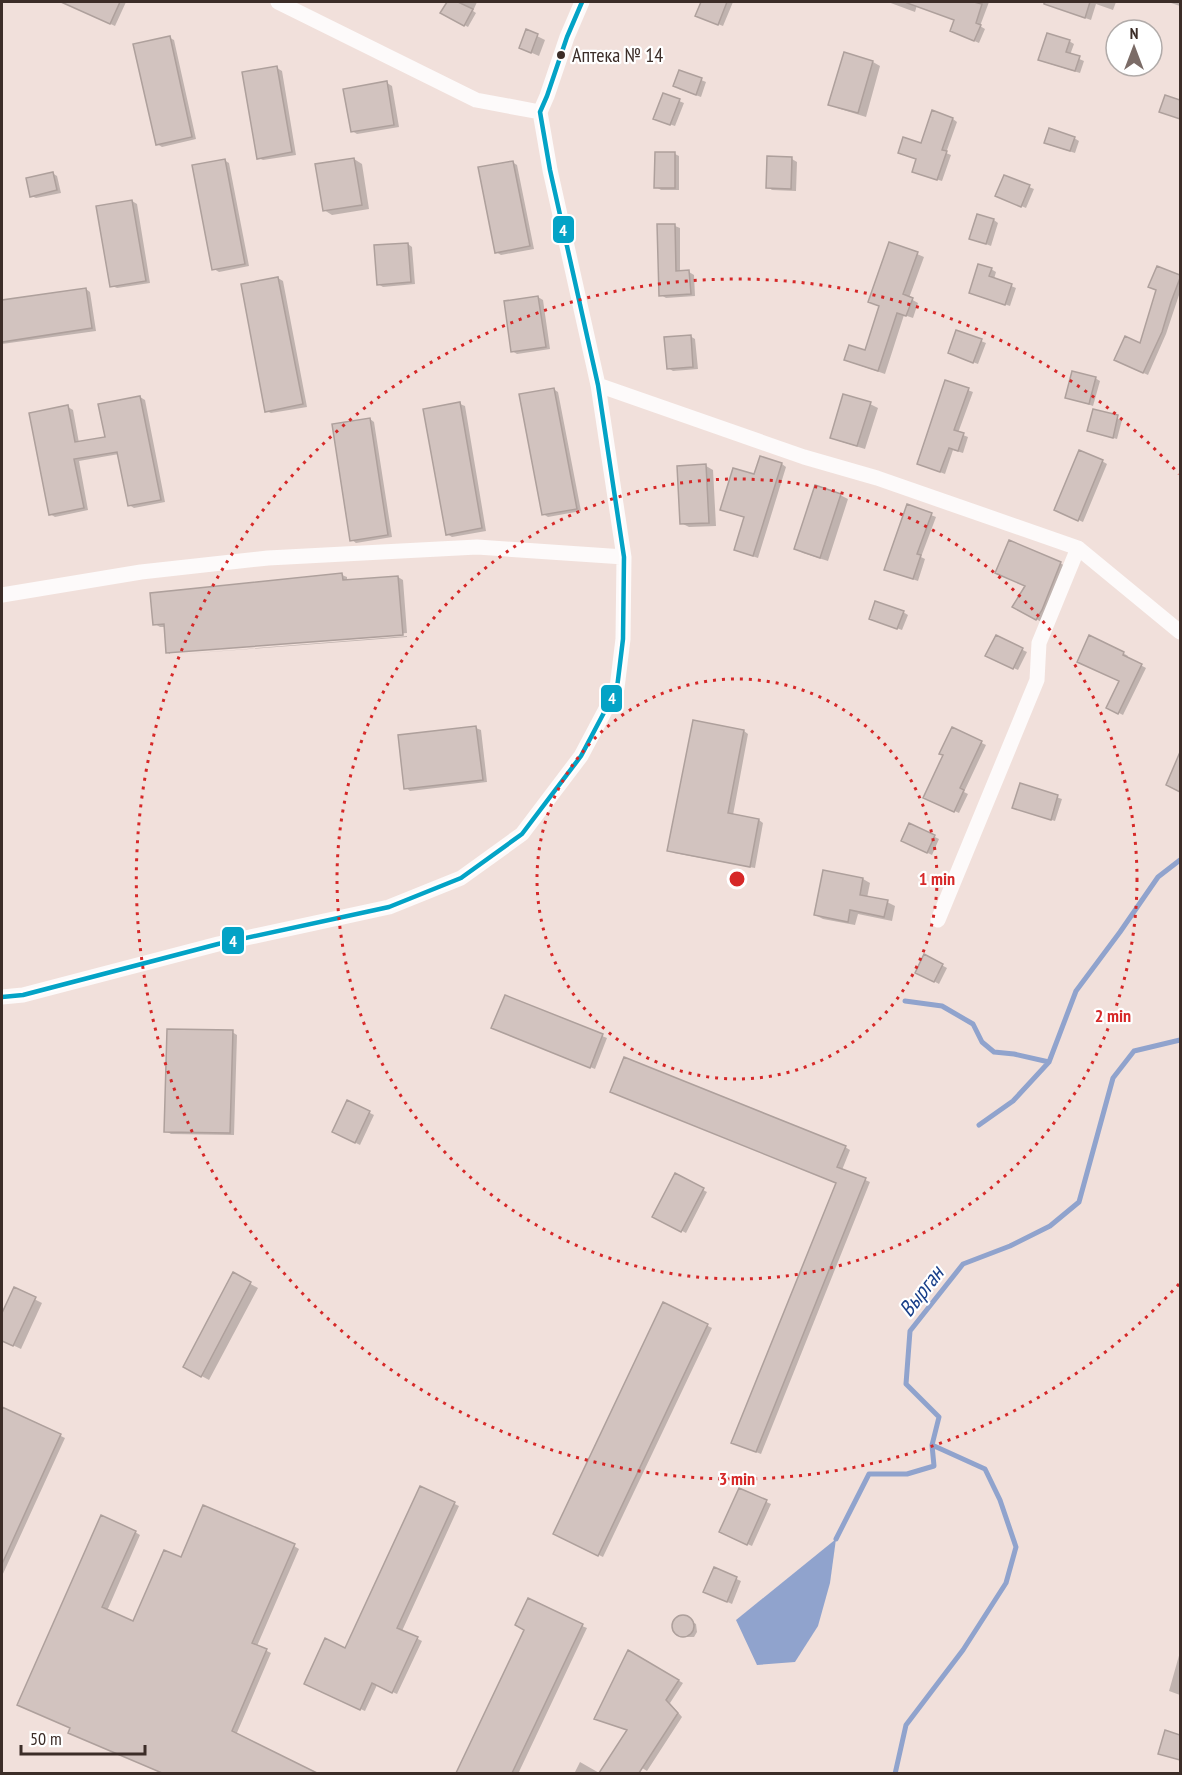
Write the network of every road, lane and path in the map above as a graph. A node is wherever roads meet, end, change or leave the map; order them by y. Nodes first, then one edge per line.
1 (278, 2) edge
2 (582, 2) edge
3 (540, 112) junction
4 (598, 385) junction
5 (1078, 548) junction
6 (624, 557) junction
7 (2, 595) edge
8 (1180, 632) edge
9 (938, 920) dead end
10 (2, 997) edge

1 - 3 street
2 - 3 street
3 - 4 street
4 - 5 street
4 - 6 street
5 - 8 street
5 - 9 street
6 - 7 street
6 - 10 street

